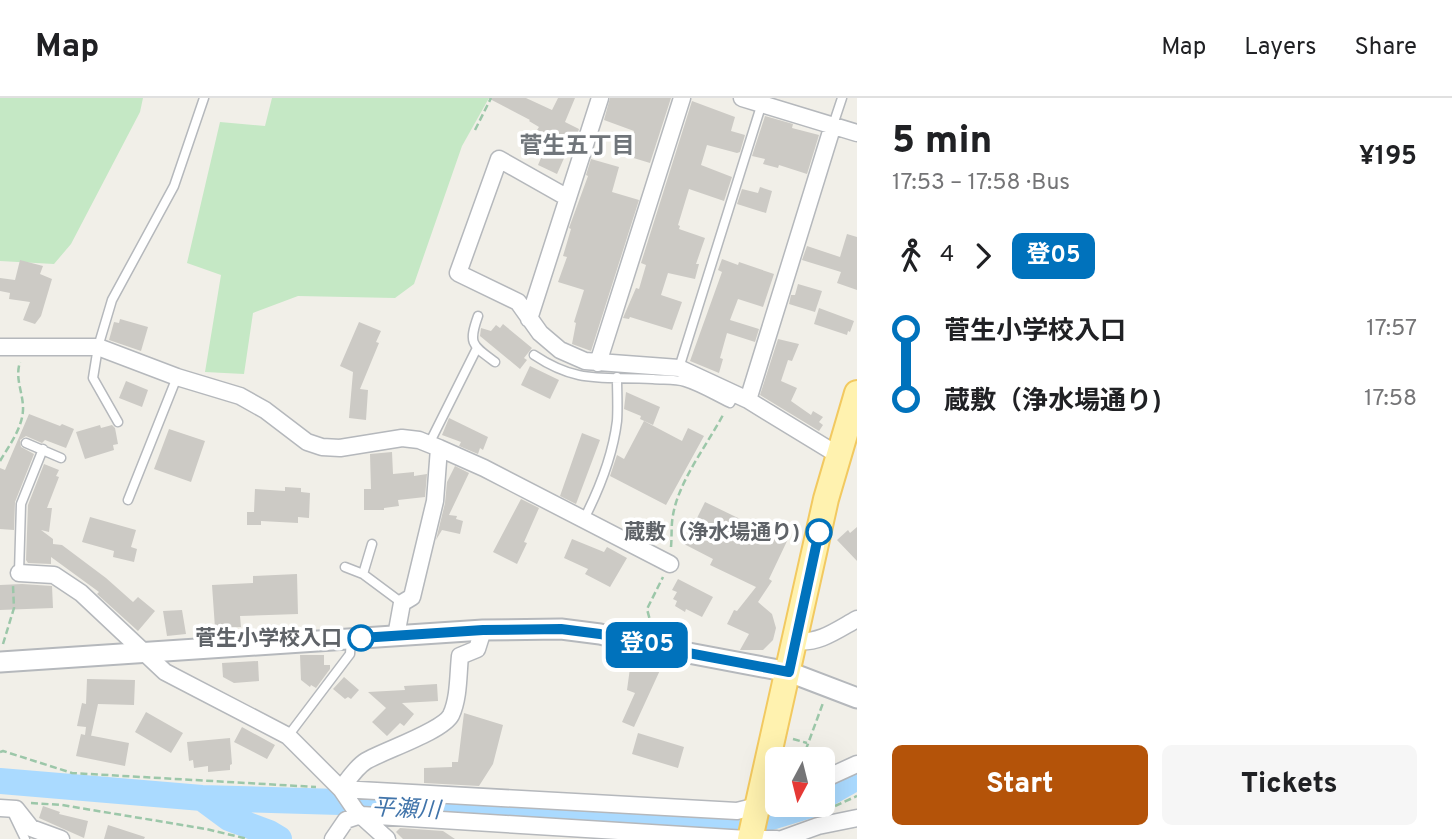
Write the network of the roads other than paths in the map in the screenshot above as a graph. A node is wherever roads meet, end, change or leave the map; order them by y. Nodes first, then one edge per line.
1 (204, 98) edge
2 (600, 98) edge
3 (682, 98) edge
4 (743, 98) edge
5 (842, 98) edge
6 (762, 101) edge
7 (833, 125) junction
8 (857, 133) edge
9 (568, 198) junction
10 (478, 316) dead end
11 (529, 319) junction
12 (98, 346) junction
13 (0, 347) edge
14 (477, 348) junction
15 (534, 355) dead end
16 (495, 362) dead end
17 (598, 363) junction
18 (679, 368) junction
19 (177, 377) junction
20 (617, 377) junction
21 (857, 393) edge
22 (738, 399) junction
23 (118, 422) dead end
24 (26, 443) dead end
25 (434, 446) junction
26 (43, 449) junction
27 (845, 451) edge
28 (61, 458) dead end
29 (128, 500) dead end
30 (583, 521) junction
31 (372, 544) dead end
32 (670, 564) road end
33 (345, 567) dead end
34 (363, 574) junction
35 (15, 577) joint
36 (402, 603) junction
37 (857, 619) edge
38 (483, 630) junction
39 (396, 636) junction
40 (351, 638) junction
41 (796, 641) junction
42 (145, 654) junction
43 (0, 662) edge
44 (789, 672) junction
45 (857, 698) edge
46 (288, 736) junction
47 (775, 747) edge
48 (857, 764) edge
49 (835, 774) edge
50 (342, 790) junction
51 (576, 802) junction
52 (765, 804) edge
53 (5, 808) edge
54 (765, 809) edge
55 (359, 813) junction
56 (857, 818) edge
57 (573, 829) junction
58 (24, 839) edge
59 (61, 839) edge
60 (333, 839) edge
61 (387, 839) edge
62 (600, 839) edge
63 (750, 839) edge
64 (780, 839) edge

1 - 12 lane
2 - 9 street
3 - 17 street
4 - 6 street
5 - 7 lane
6 - 7 street
6 - 18 lane
7 - 8 street
7 - 22 street
9 - 11 street
9 - 11 street
10 - 14 lane
11 - 17 street
12 - 13 street
12 - 19 street
12 - 23 lane
14 - 16 lane
14 - 25 lane
15 - 20 lane
17 - 18 street
18 - 22 street
19 - 25 street
19 - 29 lane
20 - 22 lane
20 - 30 lane
21 - 27 main road
22 - 27 street
24 - 26 lane
25 - 30 street
25 - 36 street
26 - 28 lane
26 - 35 lane
27 - 41 main road
30 - 32 street
31 - 34 lane
33 - 34 lane
34 - 36 lane
35 - 42 street
36 - 39 street
37 - 41 street
38 - 39 street
38 - 44 street
38 - 50 street
39 - 40 street
40 - 42 street
40 - 46 lane
41 - 44 main road
42 - 43 street
42 - 46 street
44 - 45 street
44 - 47 main road
46 - 50 street
48 - 49 street
50 - 51 street
50 - 55 street
51 - 52 street
51 - 57 street
53 - 58 lane
53 - 59 street
54 - 63 main road
55 - 57 street
55 - 60 street
55 - 61 street
56 - 64 street
57 - 62 lane
57 - 63 street
63 - 64 street

